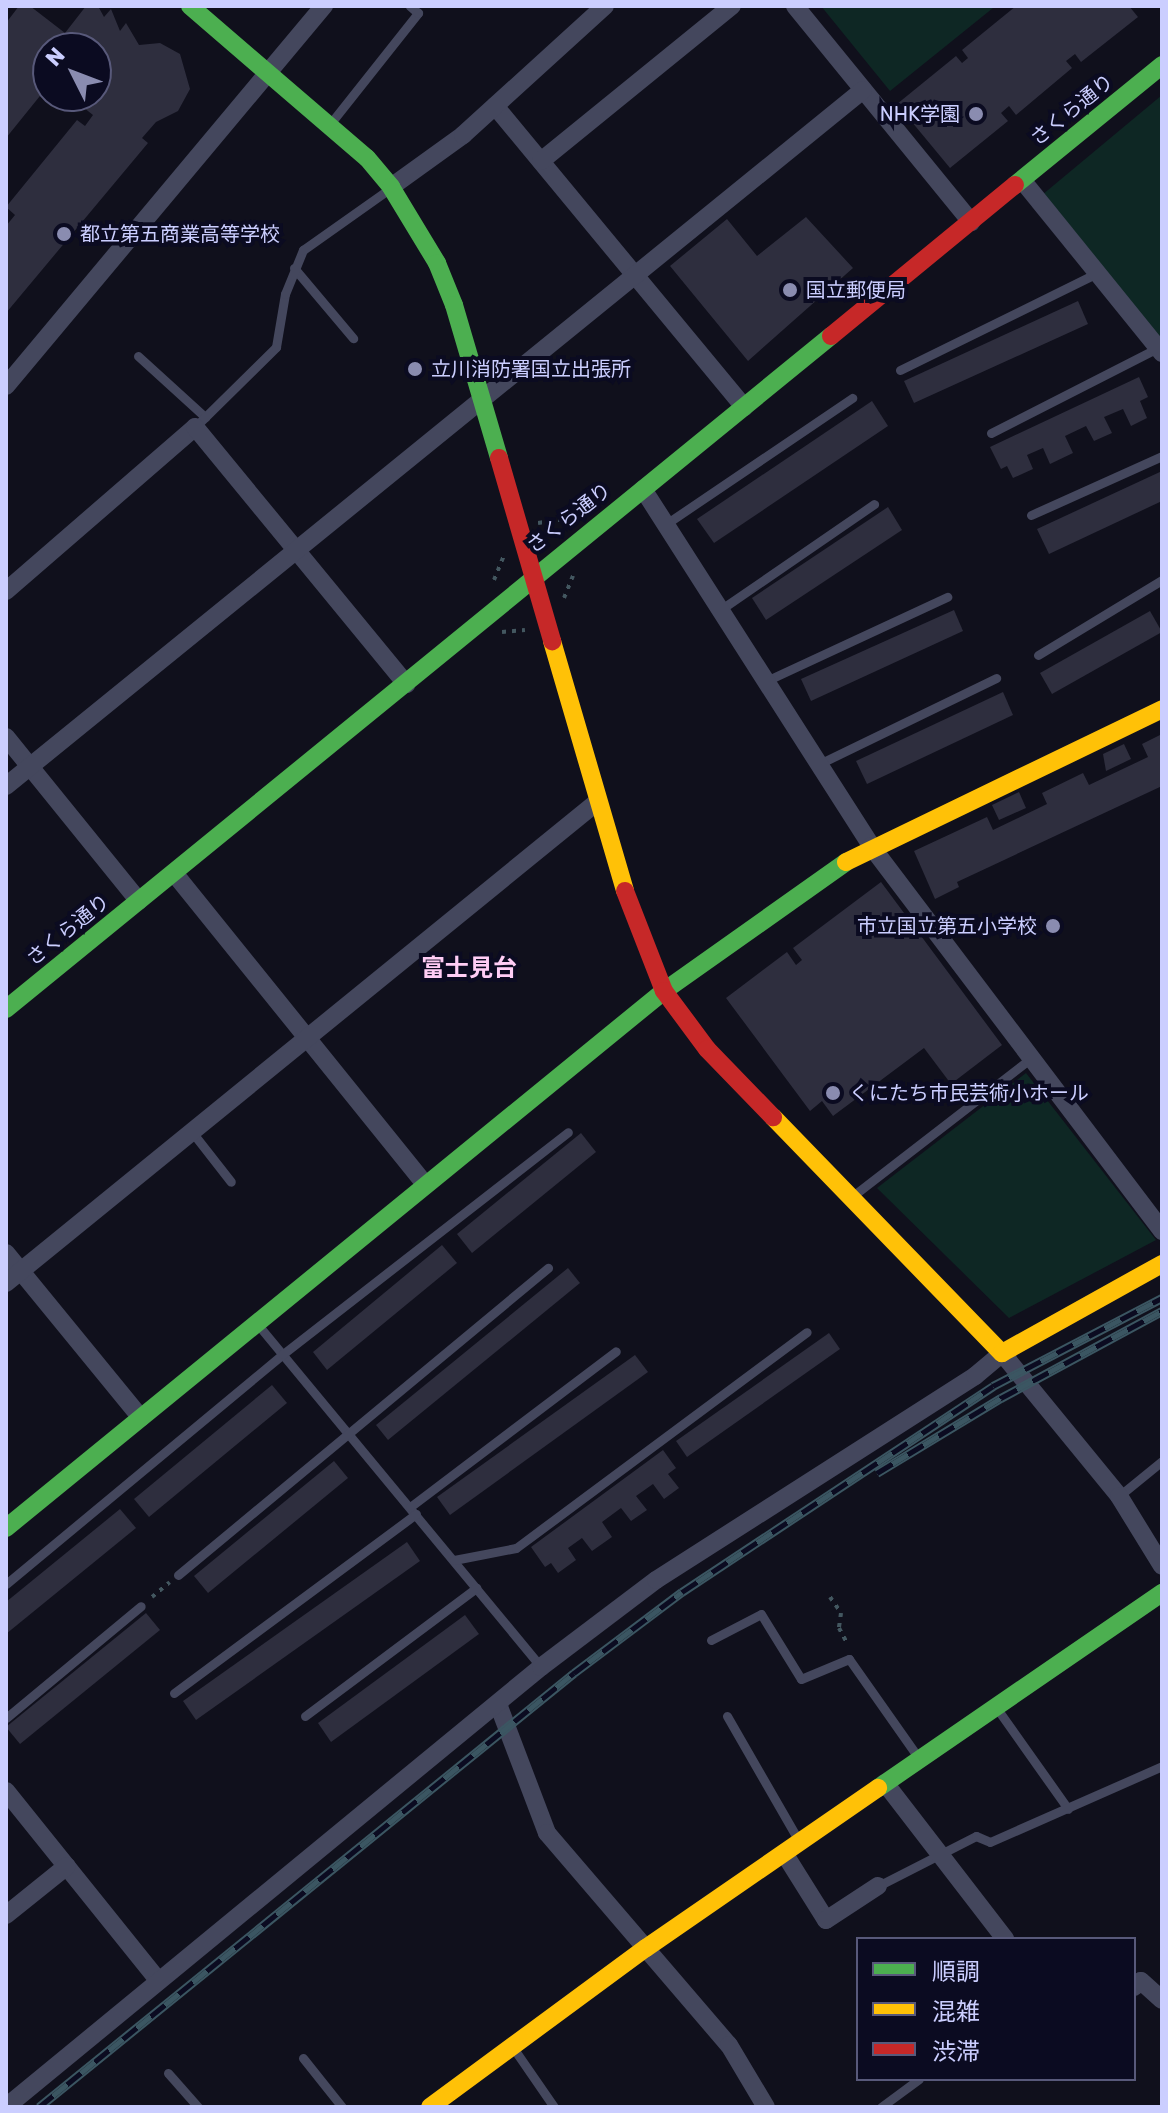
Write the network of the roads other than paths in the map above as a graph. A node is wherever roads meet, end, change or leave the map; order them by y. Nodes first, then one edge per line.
1 (190, 6) edge
2 (324, 6) edge
3 (410, 6) edge
4 (605, 6) edge
5 (732, 6) edge
6 (795, 6) edge
7 (1162, 65) edge
8 (268, 71) junction
9 (863, 90) junction
10 (495, 106) junction
11 (329, 124) junction
12 (541, 161) junction
13 (1022, 180) junction
14 (391, 187) junction
15 (971, 222) junction
16 (294, 268) junction
17 (1097, 273) junction
18 (636, 276) junction
19 (353, 338) dead end
20 (1160, 350) edge
21 (138, 356) dead end
22 (900, 370) dead end
23 (6, 386) edge
24 (852, 398) dead end
25 (481, 399) junction
26 (744, 407) junction
27 (200, 422) junction
28 (991, 433) dead end
29 (1162, 456) edge
30 (643, 489) junction
31 (874, 504) dead end
32 (1031, 515) dead end
33 (666, 524) junction
34 (296, 550) junction
35 (533, 574) junction
36 (1162, 580) edge
37 (6, 591) edge
38 (947, 597) dead end
39 (720, 610) junction
40 (1038, 655) dead end
41 (996, 678) dead end
42 (766, 681) junction
43 (406, 684) junction
44 (1162, 709) edge
45 (6, 737) edge
46 (819, 764) junction
47 (30, 767) junction
48 (6, 786) edge
49 (597, 802) junction
50 (871, 846) junction
51 (174, 873) junction
52 (139, 901) junction
53 (664, 991) junction
54 (6, 1009) edge
55 (306, 1038) junction
56 (1031, 1058) junction
57 (192, 1132) junction
58 (568, 1132) dead end
59 (231, 1182) dead end
60 (426, 1185) junction
61 (848, 1199) junction
62 (1162, 1231) edge
63 (6, 1253) edge
64 (1162, 1264) edge
65 (548, 1268) dead end
66 (13, 1277) edge
67 (257, 1323) junction
68 (807, 1332) dead end
69 (616, 1351) dead end
70 (1002, 1353) junction
71 (283, 1354) junction
72 (141, 1418) junction
73 (349, 1432) junction
74 (1162, 1461) edge
75 (1119, 1496) junction
76 (413, 1510) junction
77 (6, 1528) edge
78 (454, 1560) junction
79 (1162, 1566) edge
80 (178, 1575) road end
81 (6, 1584) edge
82 (476, 1588) junction
83 (1162, 1593) edge
84 (141, 1606) road end
85 (711, 1640) dead end
86 (541, 1667) junction
87 (174, 1693) dead end
88 (498, 1704) junction
89 (996, 1707) junction
90 (305, 1716) dead end
91 (727, 1716) dead end
92 (6, 1718) edge
93 (920, 1760) junction
94 (1162, 1766) edge
95 (885, 1783) junction
96 (6, 1791) edge
97 (1068, 1809) junction
98 (800, 1842) junction
99 (784, 1853) junction
100 (938, 1857) junction
101 (67, 1866) junction
102 (878, 1886) joint
103 (6, 1915) edge
104 (1003, 1937) edge
105 (646, 1948) junction
106 (158, 1980) junction
107 (1136, 1985) edge
108 (1162, 2000) edge
109 (512, 2046) junction
110 (303, 2058) dead end
111 (168, 2073) dead end
112 (916, 2081) edge
113 (6, 2107) edge
114 (198, 2107) edge
115 (342, 2107) edge
116 (430, 2107) edge
117 (554, 2107) edge
118 (766, 2107) edge
119 (881, 2107) edge

1 - 8 street
2 - 8 street
3 - 11 lane
4 - 10 street
5 - 12 street
6 - 9 street
7 - 13 street, さくら通り
8 - 11 street
8 - 23 street
9 - 15 street
9 - 18 street
10 - 12 street
10 - 14 street
11 - 14 street
12 - 18 street
13 - 15 street, さくら通り
13 - 17 street
14 - 16 lane
14 - 25 street
15 - 26 street, さくら通り
16 - 19 lane
16 - 27 lane
17 - 20 street
17 - 22 lane
18 - 25 street
18 - 26 street
20 - 28 lane
21 - 27 lane
24 - 33 lane
25 - 34 street
25 - 35 street
26 - 30 street, さくら通り
27 - 34 street
27 - 37 street
29 - 32 lane
30 - 33 street
30 - 35 street, さくら通り
31 - 39 lane
33 - 39 street
34 - 43 street
34 - 47 street
35 - 43 street, さくら通り
35 - 49 street
36 - 40 lane
38 - 42 lane
39 - 42 street
41 - 46 lane
42 - 46 street
43 - 51 street, さくら通り
44 - 50 street
45 - 47 street
46 - 50 street
47 - 48 street
47 - 52 street
49 - 53 street
49 - 55 street
50 - 53 street
50 - 56 street
51 - 52 street, さくら通り
51 - 55 street
52 - 54 street, さくら通り
53 - 60 street
53 - 61 street
55 - 57 street
55 - 60 street
56 - 61 lane
56 - 62 street
57 - 59 lane
57 - 66 street
58 - 71 lane
60 - 67 street
61 - 70 street
63 - 66 street
64 - 70 street
65 - 73 lane
66 - 72 street
67 - 71 lane
67 - 72 street
68 - 78 lane
69 - 76 lane
70 - 75 street
70 - 86 street
71 - 73 lane
71 - 81 lane
72 - 77 street
73 - 76 lane
73 - 80 lane
74 - 75 lane
75 - 79 street
76 - 78 lane
76 - 87 lane
78 - 82 lane
82 - 86 lane
82 - 90 lane
83 - 89 street
84 - 92 lane
85 - 93 lane
86 - 88 street
88 - 105 street
88 - 106 street
89 - 93 street
89 - 97 lane
91 - 98 lane
93 - 95 street
94 - 97 lane
95 - 98 street
95 - 100 street
96 - 101 street
97 - 100 lane
98 - 99 street
99 - 102 street
99 - 105 street
100 - 102 lane
100 - 104 street
101 - 103 street
101 - 106 street
105 - 109 street
105 - 118 street
106 - 113 street
107 - 108 street
109 - 116 street
109 - 117 lane
110 - 115 lane
111 - 114 lane
112 - 119 lane

